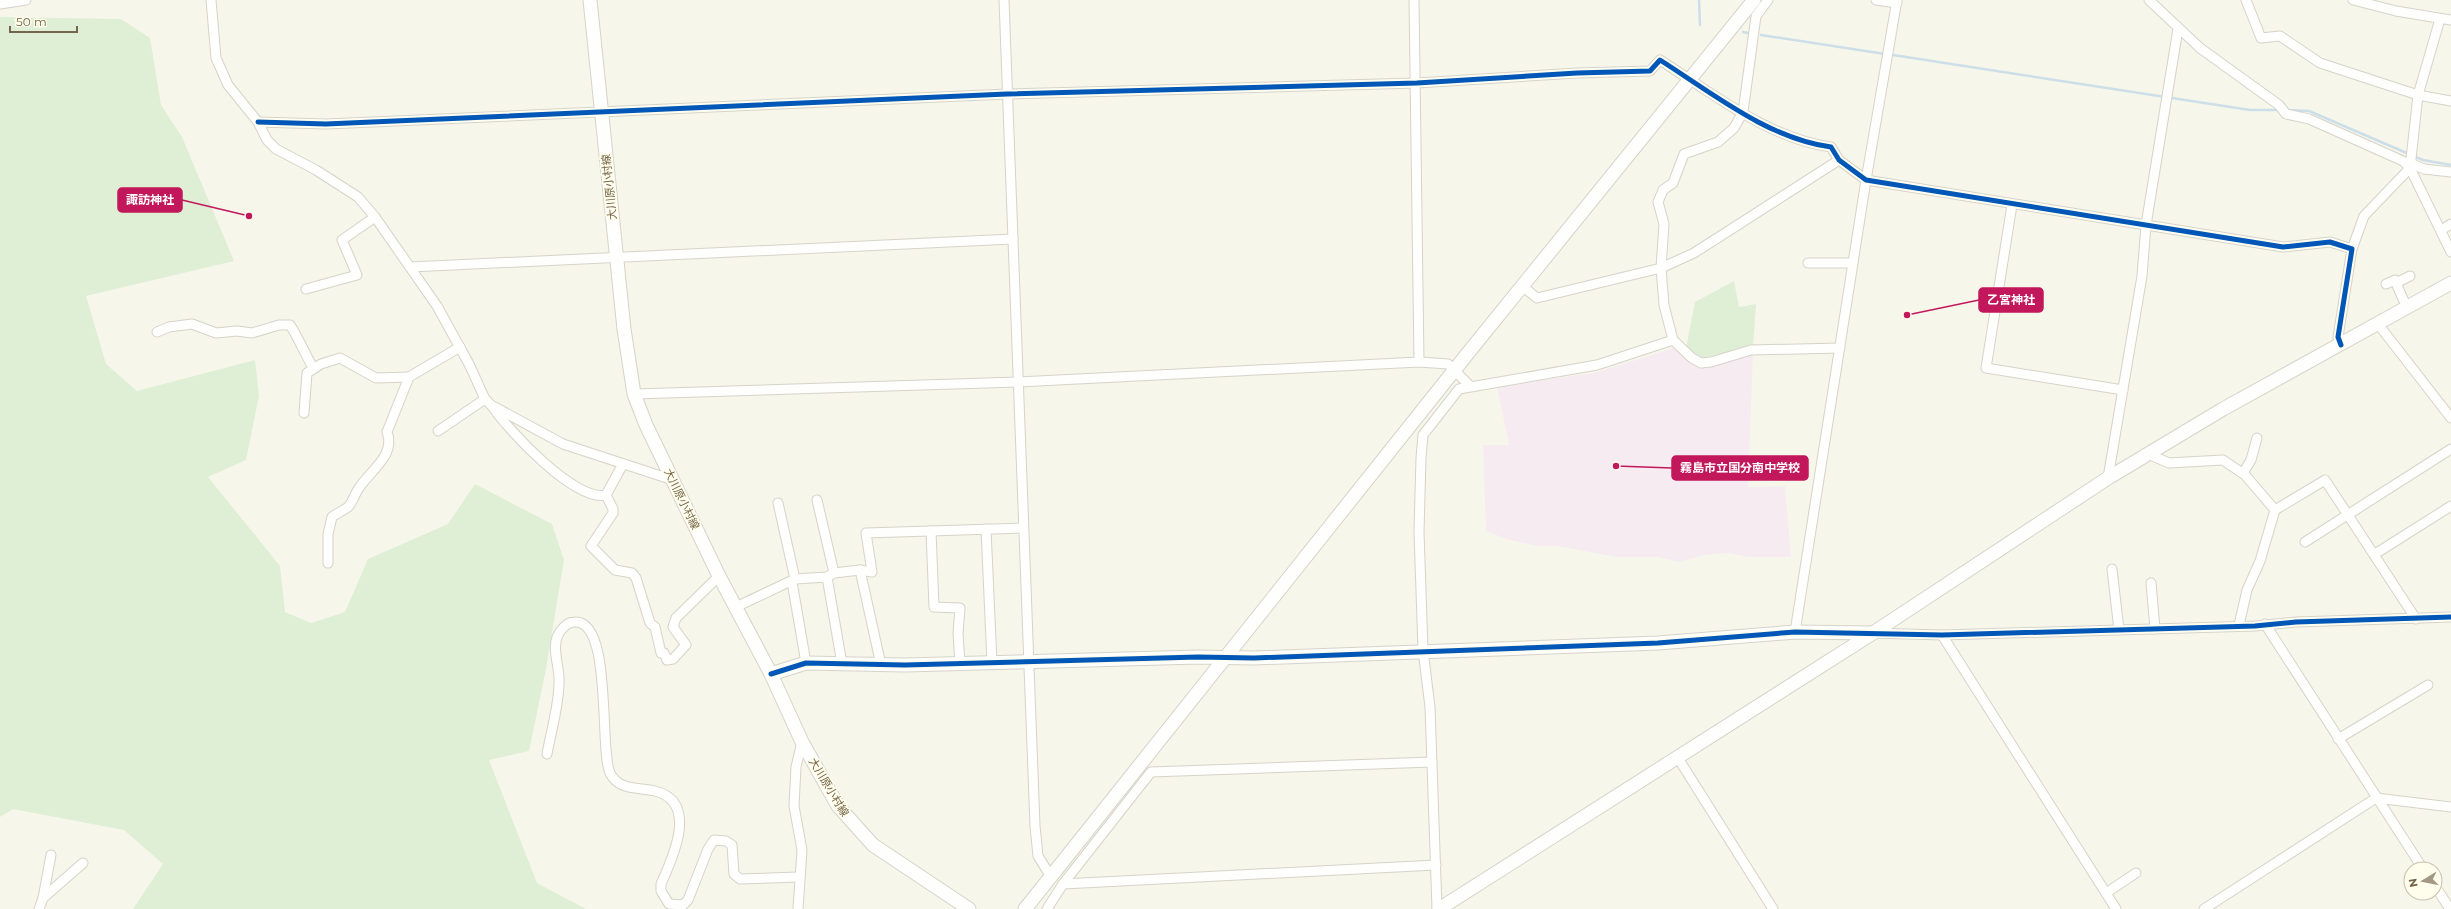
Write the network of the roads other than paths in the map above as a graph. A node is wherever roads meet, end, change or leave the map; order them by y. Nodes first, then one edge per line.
1 (26, 0) edge
2 (211, 0) edge
3 (590, 0) edge
4 (1004, 0) edge
5 (1414, 0) edge
6 (1754, 0) edge
7 (1768, 0) edge
8 (1876, 0) edge
9 (2149, 0) edge
10 (2246, 0) edge
11 (2353, 0) edge
12 (1897, 2) edge
13 (0, 4) edge
14 (2440, 19) junction
15 (2451, 20) edge
16 (2178, 29) junction
17 (1690, 79) junction
18 (1417, 83) junction
19 (1007, 94) junction
20 (2418, 95) junction
21 (2451, 101) edge
22 (602, 112) junction
23 (1743, 112) junction
24 (258, 122) junction
25 (1839, 160) junction
26 (2410, 166) junction
27 (2451, 172) edge
28 (1866, 180) junction
29 (2012, 205) junction
30 (375, 217) junction
31 (2451, 224) edge
32 (2146, 225) junction
33 (2441, 230) junction
34 (1012, 239) junction
35 (2352, 249) junction
36 (2451, 252) edge
37 (616, 256) junction
38 (1808, 263) dead end
39 (1853, 263) junction
40 (410, 267) junction
41 (1661, 268) junction
42 (2410, 276) dead end
43 (2396, 283) junction
44 (2451, 283) edge
45 (2386, 284) dead end
46 (1522, 286) junction
47 (306, 289) dead end
48 (2407, 308) junction
49 (2378, 324) junction
50 (157, 332) dead end
51 (1673, 340) junction
52 (2341, 345) junction
53 (460, 347) junction
54 (1840, 348) junction
55 (1419, 362) junction
56 (313, 368) junction
57 (1454, 371) junction
58 (410, 377) junction
59 (1018, 382) junction
60 (1468, 385) junction
61 (2123, 390) junction
62 (634, 394) junction
63 (488, 402) junction
64 (2448, 408) edge
65 (304, 413) dead end
66 (2451, 418) edge
67 (438, 431) dead end
68 (2257, 438) dead end
69 (2451, 449) edge
70 (2148, 454) junction
71 (622, 464) junction
72 (2243, 473) junction
73 (2108, 478) junction
74 (673, 480) junction
75 (606, 496) junction
76 (817, 500) dead end
77 (778, 503) dead end
78 (2451, 506) edge
79 (2275, 510) junction
80 (2350, 515) junction
81 (1023, 528) junction
82 (986, 530) junction
83 (930, 531) junction
84 (2305, 542) dead end
85 (2375, 554) junction
86 (328, 563) dead end
87 (2112, 569) dead end
88 (860, 570) junction
89 (831, 575) junction
90 (719, 576) junction
91 (793, 581) junction
92 (2151, 583) dead end
93 (736, 607) junction
94 (2451, 617) edge
95 (2416, 619) junction
96 (2265, 624) junction
97 (2239, 625) junction
98 (2155, 629) junction
99 (2119, 630) junction
100 (1795, 632) junction
101 (1873, 633) junction
102 (1942, 635) junction
103 (1423, 650) junction
104 (1224, 657) junction
105 (806, 663) junction
106 (992, 663) junction
107 (1028, 663) junction
108 (842, 664) junction
109 (960, 664) junction
110 (882, 665) junction
111 (771, 674) junction
112 (2428, 685) dead end
113 (2338, 739) junction
114 (802, 742) junction
115 (547, 754) dead end
116 (1678, 758) junction
117 (1432, 762) junction
118 (2376, 798) junction
119 (2451, 807) edge
120 (51, 855) dead end
121 (2418, 861) edge
122 (82, 863) dead end
123 (1436, 865) junction
124 (2136, 873) dead end
125 (799, 877) junction
126 (1050, 877) junction
127 (1063, 884) junction
128 (2106, 893) junction
129 (43, 898) junction
130 (2443, 898) edge
131 (39, 909) edge
132 (798, 909) edge
133 (969, 909) edge
134 (1025, 909) edge
135 (1047, 909) edge
136 (1438, 909) edge
137 (1773, 909) edge
138 (2116, 909) edge
139 (2204, 909) edge
140 (2450, 909) edge

1 - 13 street
2 - 24 street
3 - 22 street, 大川原小村線
4 - 19 street
5 - 18 street
6 - 17 street
7 - 23 street
8 - 12 street
9 - 16 street
10 - 20 street
11 - 14 street
12 - 28 street
14 - 15 street
14 - 20 street
16 - 26 street
16 - 32 street
17 - 18 street
17 - 23 street
17 - 46 street
18 - 19 street
18 - 55 street
19 - 22 street
19 - 34 street
20 - 21 street
20 - 26 street
22 - 24 street
22 - 37 street, 大川原小村線
23 - 25 street
23 - 41 street
24 - 30 street
25 - 28 street
25 - 41 street
26 - 27 street
26 - 33 street
26 - 35 street
28 - 29 street
28 - 39 street
29 - 32 street
29 - 61 street
30 - 40 street
30 - 47 street
31 - 33 street
32 - 35 street
32 - 61 street
33 - 36 street
34 - 37 street
34 - 59 street
35 - 52 street
37 - 40 street
37 - 62 street, 大川原小村線
38 - 39 street
39 - 54 street
40 - 53 street
41 - 46 street
41 - 51 street
42 - 43 street
43 - 45 street
43 - 48 street
44 - 48 street
46 - 57 street
48 - 49 street
49 - 52 street
49 - 64 street
50 - 56 street
51 - 54 street
51 - 60 street
52 - 70 street
53 - 58 street
53 - 63 street
54 - 100 street
55 - 57 street
55 - 59 street
56 - 58 street
56 - 65 street
57 - 60 street
57 - 104 street
58 - 86 street
59 - 62 street
59 - 81 street
60 - 103 street
61 - 73 street
62 - 74 street, 大川原小村線
63 - 67 street
63 - 71 street
63 - 75 street
64 - 66 street
68 - 72 street
69 - 80 street
70 - 72 street
70 - 73 street
71 - 74 street
71 - 75 street
72 - 79 street
73 - 101 street
74 - 90 street, 大川原小村線
75 - 90 street
76 - 89 street
77 - 91 street
78 - 85 street
79 - 80 street
79 - 97 street
80 - 84 street
80 - 85 street
81 - 82 street
81 - 107 street
82 - 83 street
82 - 106 street
83 - 88 street
83 - 109 street
85 - 95 street
87 - 99 street
88 - 89 street
88 - 110 street
89 - 91 street
89 - 108 street
90 - 93 street, 大川原小村線
91 - 93 street
91 - 105 street
92 - 98 street
93 - 111 street, 大川原小村線
94 - 95 street
95 - 96 street
96 - 97 street
96 - 113 street
97 - 98 street
98 - 99 street
99 - 102 street
100 - 101 street
100 - 103 street
101 - 102 street
101 - 116 street
102 - 128 street
103 - 104 street
103 - 117 street
104 - 107 street
104 - 126 street
105 - 108 street
105 - 111 street
106 - 107 street
106 - 109 street
107 - 126 street
108 - 110 street
109 - 110 street
111 - 114 street, 大川原小村線
112 - 113 street
113 - 118 street
114 - 125 street
114 - 133 street, 大川原小村線
115 - 125 street
116 - 136 street
116 - 137 street
117 - 123 street
117 - 127 street
118 - 119 street
118 - 121 street
118 - 139 street
120 - 129 street
122 - 129 street
123 - 127 street
123 - 136 street
124 - 128 street
125 - 132 street
126 - 134 street
127 - 135 street
128 - 138 street
129 - 131 street
130 - 140 street

